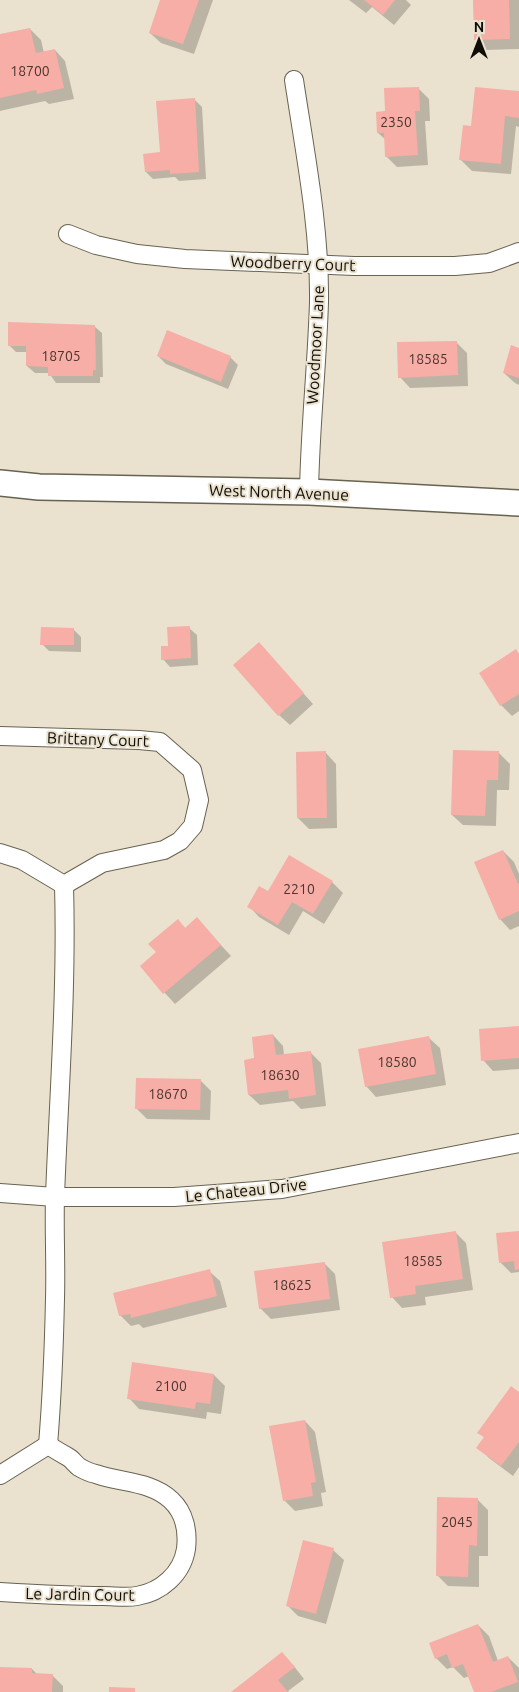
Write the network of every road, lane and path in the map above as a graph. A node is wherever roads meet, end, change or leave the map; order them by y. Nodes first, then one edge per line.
1 (294, 80) dead end
2 (68, 234) dead end
3 (519, 252) edge
4 (318, 264) junction
5 (0, 483) edge
6 (39, 487) junction
7 (0, 490) edge
8 (309, 492) junction
9 (519, 503) edge
10 (0, 736) edge
11 (0, 853) edge
12 (64, 886) junction
13 (519, 1143) edge
14 (0, 1193) edge
15 (55, 1197) junction
16 (48, 1446) junction
17 (0, 1475) edge
18 (0, 1592) edge

1 - 4 street, Woodmoor Lane
2 - 4 street, Woodberry Court
3 - 4 street, Woodberry Court
4 - 8 street, Woodmoor Lane
5 - 6 main road, West North Avenue
6 - 7 main road, West North Avenue
6 - 8 main road, West North Avenue
8 - 9 main road, West North Avenue
10 - 12 street, Brittany Court
11 - 12 street
12 - 15 street
13 - 15 street, Le Chateau Drive
14 - 15 street, Le Chateau Drive
15 - 16 street
16 - 17 street
16 - 18 street, Le Jardin Court

